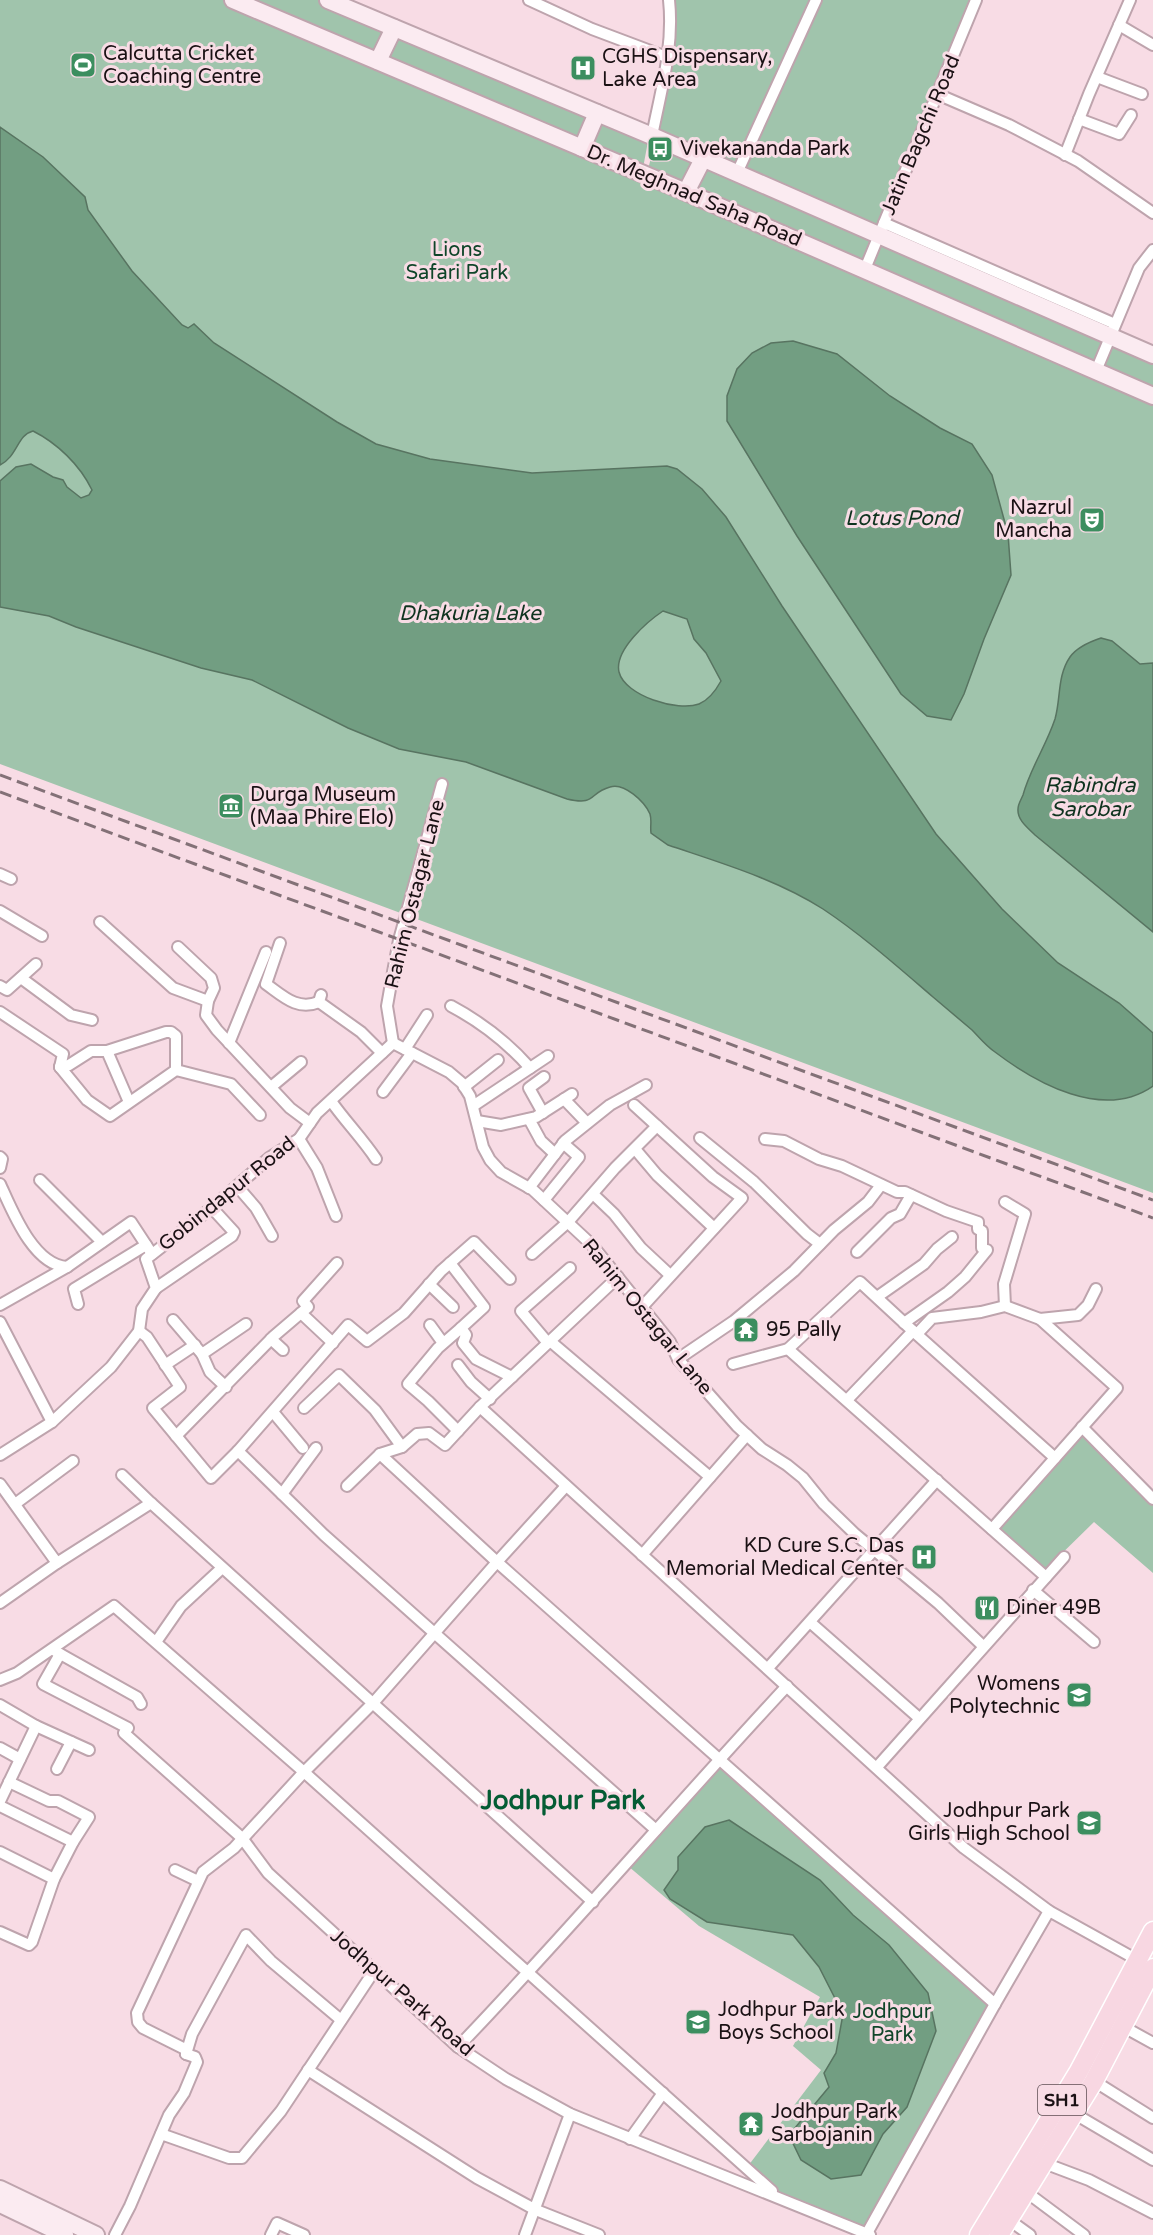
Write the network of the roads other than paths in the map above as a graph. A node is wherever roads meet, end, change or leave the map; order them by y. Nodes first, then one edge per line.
1 (233, 0) edge
2 (328, 0) edge
3 (529, 0) edge
4 (669, 0) edge
5 (816, 0) edge
6 (976, 0) edge
7 (1130, 0) edge
8 (1119, 25) junction
9 (394, 28) junction
10 (1153, 45) edge
11 (669, 58) junction
12 (378, 61) junction
13 (1097, 77) junction
14 (937, 94) junction
15 (1142, 94) dead end
16 (597, 113) junction
17 (1131, 115) dead end
18 (1079, 119) junction
19 (652, 136) junction
20 (582, 147) junction
21 (1065, 154) junction
22 (703, 159) junction
23 (737, 173) junction
24 (686, 192) junction
25 (1153, 213) edge
26 (882, 229) junction
27 (1153, 250) edge
28 (865, 269) junction
29 (1113, 330) junction
30 (1153, 355) edge
31 (1096, 371) junction
32 (1153, 396) edge
33 (442, 784) dead end
34 (0, 874) edge
35 (11, 879) dead end
36 (0, 911) edge
37 (100, 922) dead end
38 (42, 936) dead end
39 (280, 943) dead end
40 (178, 947) dead end
41 (266, 952) dead end
42 (36, 964) dead end
43 (21, 978) junction
44 (0, 986) edge
45 (208, 1001) junction
46 (451, 1006) dead end
47 (0, 1012) edge
48 (427, 1015) dead end
49 (92, 1020) dead end
50 (229, 1043) junction
51 (393, 1043) junction
52 (107, 1051) junction
53 (409, 1051) junction
54 (382, 1053) junction
55 (548, 1056) dead end
56 (498, 1060) dead end
57 (301, 1062) dead end
58 (60, 1067) junction
59 (530, 1068) junction
60 (177, 1070) junction
61 (544, 1077) dead end
62 (646, 1085) dead end
63 (271, 1087) junction
64 (464, 1087) junction
65 (383, 1092) dead end
66 (331, 1101) junction
67 (129, 1102) junction
68 (634, 1105) dead end
69 (473, 1106) junction
70 (543, 1113) junction
71 (260, 1115) dead end
72 (529, 1119) junction
73 (477, 1121) junction
74 (310, 1123) junction
75 (587, 1124) junction
76 (657, 1126) junction
77 (299, 1138) junction
78 (700, 1138) dead end
79 (765, 1139) dead end
80 (563, 1143) junction
81 (635, 1149) junction
82 (555, 1154) junction
83 (0, 1157) edge
84 (376, 1159) dead end
85 (0, 1168) edge
86 (40, 1180) dead end
87 (0, 1184) edge
88 (882, 1185) junction
89 (237, 1186) junction
90 (529, 1188) junction
91 (593, 1194) junction
92 (912, 1195) junction
93 (544, 1200) junction
94 (1005, 1202) dead end
95 (212, 1208) junction
96 (336, 1216) dead end
97 (568, 1222) junction
98 (714, 1228) junction
99 (272, 1236) dead end
100 (952, 1237) dead end
101 (102, 1242) junction
102 (820, 1244) junction
103 (149, 1249) junction
104 (857, 1252) dead end
105 (531, 1254) dead end
106 (337, 1263) dead end
107 (450, 1263) junction
108 (67, 1267) junction
109 (570, 1268) dead end
110 (670, 1275) junction
111 (618, 1277) junction
112 (510, 1279) dead end
113 (429, 1284) junction
114 (156, 1288) junction
115 (1096, 1289) dead end
116 (876, 1297) junction
117 (78, 1304) dead end
118 (0, 1305) edge
119 (1005, 1306) junction
120 (453, 1307) dead end
121 (642, 1307) junction
122 (301, 1313) junction
123 (1040, 1319) junction
124 (173, 1320) dead end
125 (0, 1322) edge
126 (904, 1323) junction
127 (246, 1324) dead end
128 (430, 1325) dead end
129 (461, 1328) junction
130 (139, 1331) junction
131 (915, 1332) junction
132 (271, 1339) junction
133 (333, 1342) junction
134 (549, 1342) junction
135 (443, 1343) junction
136 (195, 1345) junction
137 (788, 1349) junction
138 (283, 1350) dead end
139 (201, 1354) junction
140 (678, 1359) junction
141 (733, 1364) dead end
142 (165, 1365) junction
143 (458, 1365) dead end
144 (512, 1377) junction
145 (226, 1387) junction
146 (489, 1399) junction
147 (847, 1400) junction
148 (480, 1407) junction
149 (304, 1408) dead end
150 (273, 1412) junction
151 (52, 1422) junction
152 (1083, 1427) junction
153 (458, 1431) junction
154 (747, 1435) junction
155 (176, 1436) junction
156 (402, 1447) junction
157 (303, 1448) dead end
158 (316, 1448) dead end
159 (238, 1451) junction
160 (380, 1454) junction
161 (0, 1455) edge
162 (1055, 1458) junction
163 (73, 1461) dead end
164 (122, 1474) dead end
165 (710, 1477) junction
166 (937, 1480) junction
167 (0, 1484) edge
168 (347, 1486) dead end
169 (566, 1486) junction
170 (282, 1494) junction
171 (1153, 1499) edge
172 (151, 1503) junction
173 (15, 1504) junction
174 (992, 1529) junction
175 (875, 1552) junction
176 (642, 1555) junction
177 (1065, 1557) dead end
178 (497, 1562) junction
179 (57, 1563) junction
180 (222, 1568) junction
181 (1046, 1576) junction
182 (1033, 1590) junction
183 (0, 1603) edge
184 (811, 1623) junction
185 (436, 1633) junction
186 (156, 1642) junction
187 (1094, 1642) dead end
188 (983, 1646) junction
189 (56, 1651) junction
190 (768, 1668) junction
191 (0, 1681) edge
192 (787, 1686) junction
193 (374, 1702) junction
194 (141, 1704) dead end
195 (0, 1706) edge
196 (919, 1718) junction
197 (36, 1726) junction
198 (71, 1742) junction
199 (0, 1748) edge
200 (89, 1750) dead end
201 (20, 1759) junction
202 (718, 1759) junction
203 (877, 1767) junction
204 (57, 1769) dead end
205 (304, 1772) junction
206 (9, 1782) junction
207 (1, 1798) edge
208 (656, 1830) junction
209 (242, 1838) junction
210 (73, 1842) junction
211 (0, 1852) edge
212 (175, 1870) dead end
213 (54, 1879) junction
214 (198, 1881) junction
215 (593, 1902) junction
216 (1049, 1911) junction
217 (1153, 1931) edge
218 (0, 1932) edge
219 (1148, 1965) edge
220 (374, 1971) junction
221 (529, 1973) junction
222 (1147, 1994) edge
223 (995, 2004) junction
224 (340, 2020) junction
225 (1122, 2026) junction
226 (1153, 2043) edge
227 (458, 2047) junction
228 (186, 2054) junction
229 (308, 2070) junction
230 (1094, 2081) junction
231 (663, 2093) junction
232 (570, 2114) junction
233 (1075, 2114) junction
234 (1153, 2118) edge
235 (161, 2134) junction
236 (630, 2139) junction
237 (1153, 2160) edge
238 (1044, 2163) junction
239 (0, 2189) edge
240 (1025, 2191) junction
241 (776, 2196) junction
242 (0, 2204) edge
243 (536, 2210) junction
244 (1153, 2213) edge
245 (1008, 2219) junction
246 (65, 2235) edge
247 (96, 2235) edge
248 (115, 2235) edge
249 (271, 2235) edge
250 (304, 2235) edge
251 (525, 2235) edge
252 (599, 2235) edge
253 (867, 2235) edge
254 (979, 2235) edge
255 (999, 2235) edge
256 (1030, 2235) edge
257 (1084, 2235) edge

1 - 12 street, Dr. Meghnad Saha Road
2 - 9 street, Dr. Meghnad Saha Road
3 - 11 street
4 - 11 street
5 - 23 street
6 - 14 street, Jatin Bagchi Road
7 - 8 street
8 - 10 street
8 - 13 street
9 - 12 street
9 - 16 street, Dr. Meghnad Saha Road
11 - 19 street
12 - 20 street, Dr. Meghnad Saha Road
13 - 15 street
13 - 18 street
14 - 21 street
14 - 26 street, Jatin Bagchi Road
16 - 19 street, Dr. Meghnad Saha Road
16 - 20 street
17 - 18 street
18 - 21 street
19 - 22 street, Dr. Meghnad Saha Road
20 - 24 street, Dr. Meghnad Saha Road
21 - 25 street
22 - 23 street, Dr. Meghnad Saha Road
22 - 24 street
23 - 26 street, Dr. Meghnad Saha Road
24 - 28 street, Dr. Meghnad Saha Road
26 - 28 street, Jatin Bagchi Road
26 - 29 street, Dr. Meghnad Saha Road
27 - 29 street
28 - 31 street, Dr. Meghnad Saha Road
29 - 30 street, Dr. Meghnad Saha Road
29 - 31 street
31 - 32 street, Dr. Meghnad Saha Road
33 - 51 street, Rahim Ostagar Lane
34 - 35 street
36 - 38 street
37 - 45 street
39 - 54 street
40 - 45 street
41 - 50 street
42 - 43 street
43 - 44 street
43 - 49 street
45 - 50 street
46 - 59 street
47 - 58 street
48 - 53 street
50 - 63 street
51 - 53 street, Rahim Ostagar Lane
51 - 54 street, Gobindapur Road
52 - 58 street
52 - 60 street
52 - 67 street
53 - 64 street, Rahim Ostagar Lane
53 - 65 street
54 - 66 street, Gobindapur Road
55 - 59 street
56 - 64 street
57 - 63 street
58 - 67 street
59 - 69 street
60 - 67 street
60 - 71 street
61 - 70 street
62 - 75 street
63 - 74 street
64 - 69 street, Rahim Ostagar Lane
66 - 74 street, Gobindapur Road
66 - 84 street
68 - 76 street
69 - 73 street, Rahim Ostagar Lane
70 - 72 street
70 - 75 street
72 - 73 street
72 - 82 street
73 - 90 street, Rahim Ostagar Lane
74 - 77 street, Gobindapur Road
75 - 80 street
76 - 81 street
76 - 98 street
77 - 89 street, Gobindapur Road
77 - 96 street
78 - 102 street
79 - 88 street
80 - 82 street
80 - 93 street
81 - 91 street
81 - 98 street
82 - 90 street
83 - 85 street
86 - 101 street
87 - 108 street
88 - 92 street
88 - 102 street
89 - 95 street, Gobindapur Road
89 - 99 street
90 - 93 street, Rahim Ostagar Lane
91 - 97 street
91 - 110 street
92 - 104 street
92 - 126 street
93 - 97 street, Rahim Ostagar Lane
94 - 119 street
95 - 103 street, Gobindapur Road
95 - 114 street
97 - 105 street
97 - 111 street, Rahim Ostagar Lane
98 - 110 street
100 - 116 street
101 - 103 street
101 - 108 street
102 - 140 street
103 - 114 street, Gobindapur Road
103 - 117 street
106 - 122 street
107 - 112 street
107 - 113 street
107 - 129 street
108 - 118 street
109 - 134 street
110 - 121 street
111 - 121 street, Rahim Ostagar Lane
111 - 134 street
113 - 120 street
113 - 133 street
114 - 130 street
115 - 123 street
116 - 126 street
116 - 137 street
119 - 123 street
119 - 131 street
121 - 140 street, Rahim Ostagar Lane
122 - 132 street
122 - 133 street
123 - 152 street
124 - 136 street
125 - 151 street
126 - 131 street
127 - 139 street
128 - 135 street
129 - 135 street
129 - 144 street
130 - 142 street
130 - 151 street
131 - 147 street
131 - 162 street
132 - 138 street
132 - 145 street
133 - 150 street
134 - 144 street
134 - 165 street
135 - 153 street
136 - 139 street
136 - 142 street
137 - 141 street
137 - 147 street
139 - 145 street
140 - 154 street, Rahim Ostagar Lane
142 - 155 street
143 - 146 street
144 - 146 street
145 - 155 street
146 - 148 street
147 - 166 street
148 - 153 street
148 - 169 street
149 - 156 street
150 - 157 street
150 - 159 street
151 - 161 street
152 - 162 street
152 - 171 street
153 - 156 street
154 - 165 street
154 - 175 street, Rahim Ostagar Lane
155 - 159 street
156 - 160 street
158 - 170 street
159 - 170 street
160 - 168 street
160 - 178 street
162 - 174 street
163 - 173 street
164 - 172 street
165 - 176 street
166 - 174 street
166 - 175 street
167 - 173 street
169 - 176 street
169 - 178 street
170 - 185 street
172 - 179 street
172 - 180 street
173 - 179 street
174 - 181 street
175 - 184 street
175 - 188 street, Rahim Ostagar Lane
176 - 190 street
177 - 181 street
178 - 185 street
178 - 202 street
179 - 183 street
180 - 186 street
180 - 193 street
181 - 182 street
182 - 187 street
182 - 188 street
184 - 190 street
184 - 196 street
185 - 193 street
185 - 208 street
186 - 189 street
186 - 205 street
188 - 196 street
189 - 191 street
189 - 194 street
189 - 209 street, Jodhpur Park Road
190 - 192 street
192 - 202 street
192 - 203 street
193 - 205 street
193 - 215 street
195 - 197 street
196 - 203 street
197 - 198 street
197 - 201 street
198 - 200 street
198 - 204 street
199 - 201 street
201 - 206 street
202 - 208 street
202 - 223 street
203 - 216 street
205 - 209 street
205 - 221 street
206 - 207 street
206 - 210 street
207 - 210 street
208 - 215 street
209 - 214 street
209 - 220 street, Jodhpur Park Road
210 - 213 street
211 - 213 street
212 - 214 street
213 - 218 street
214 - 228 street
215 - 221 street
216 - 219 street
216 - 223 street
217 - 219 main road, SH1
219 - 222 main road, SH1
219 - 254 main road, SH1
220 - 224 street
220 - 227 street, Jodhpur Park Road
221 - 227 street
221 - 231 street
222 - 225 main road, SH1
223 - 253 street
224 - 228 street
224 - 229 street
225 - 226 street
225 - 230 main road, SH1
227 - 232 street, Jodhpur Park Road
228 - 235 street
229 - 235 street
229 - 243 street
230 - 233 main road, SH1
230 - 234 street
231 - 236 street
231 - 241 street
232 - 236 street, Jodhpur Park Road
232 - 243 street
233 - 237 street
233 - 238 main road, SH1
235 - 248 street
236 - 241 street, Jodhpur Park Road
238 - 240 main road, SH1
238 - 244 street
239 - 247 street
240 - 245 main road, SH1
240 - 257 street
241 - 253 street, Jodhpur Park Road
242 - 246 street
243 - 251 street
243 - 252 street
245 - 255 main road, SH1
245 - 256 street
249 - 250 street

